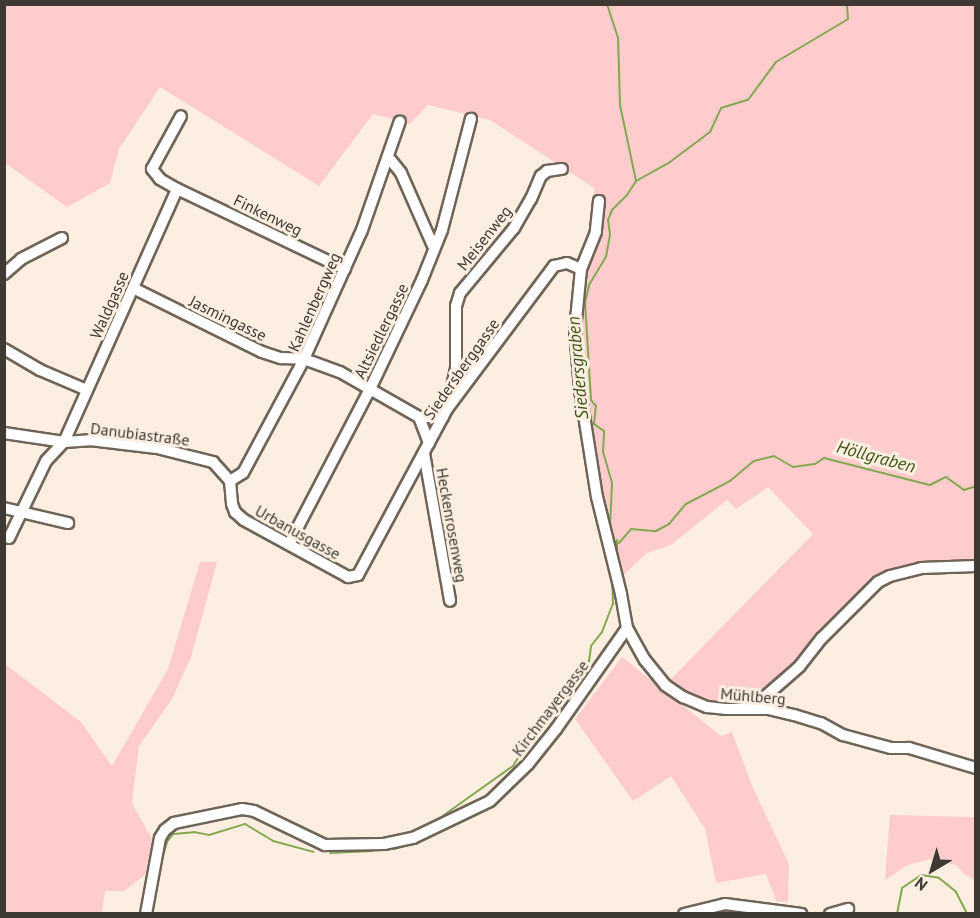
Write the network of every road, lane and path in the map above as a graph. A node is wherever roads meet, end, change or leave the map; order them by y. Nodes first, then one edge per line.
1 (181, 116) dead end
2 (471, 119) dead end
3 (400, 121) dead end
4 (389, 158) junction
5 (562, 169) dead end
6 (177, 189) junction
7 (599, 201) dead end
8 (62, 238) dead end
9 (435, 248) junction
10 (345, 269) junction
11 (580, 269) junction
12 (4, 274) edge
13 (133, 288) junction
14 (4, 349) edge
15 (304, 359) junction
16 (87, 390) junction
17 (370, 390) junction
18 (445, 413) junction
19 (419, 417) junction
20 (4, 433) edge
21 (64, 442) junction
22 (427, 448) junction
23 (230, 481) junction
24 (4, 508) edge
25 (21, 513) junction
26 (68, 523) dead end
27 (9, 538) dead end
28 (289, 544) junction
29 (975, 566) edge
30 (348, 577) joint
31 (450, 602) dead end
32 (627, 628) junction
33 (745, 708) junction
34 (975, 768) edge
35 (848, 909) dead end
36 (146, 914) edge
37 (684, 914) edge
38 (801, 914) edge
39 (830, 914) edge

1 - 6 street
2 - 9 street, Altsiedlergasse
3 - 4 street, Kahlenbergweg
4 - 9 street
4 - 10 street, Kahlenbergweg
5 - 18 street, Meisenweg
6 - 10 street, Finkenweg
6 - 13 street, Waldgasse
7 - 11 street
8 - 12 street
9 - 17 street, Altsiedlergasse
10 - 15 street, Kahlenbergweg
11 - 18 street, Siedersberggasse
11 - 32 street
13 - 15 street, Jasmingasse
13 - 16 street, Waldgasse
14 - 16 street
15 - 17 street, Jasmingasse
15 - 23 street, Kahlenbergweg
16 - 21 street, Waldgasse
17 - 19 street, Jasmingasse
17 - 28 street, Altsiedlergasse
18 - 19 street, Jasmingasse
18 - 22 street, Siedersberggasse
19 - 22 street, Heckenrosenweg
20 - 21 street, Danubiastraße
21 - 23 street, Danubiastraße
21 - 25 street, Waldgasse
22 - 30 street, Siedersberggasse
22 - 31 street, Heckenrosenweg
23 - 28 street, Urbanusgasse
24 - 25 street
25 - 26 street
25 - 27 street, Waldgasse
28 - 30 street, Urbanusgasse
29 - 33 street
32 - 33 street, Mühlberg
32 - 36 street, Kirchmayergasse
33 - 34 street, Mühlberg
35 - 39 street
37 - 38 street

